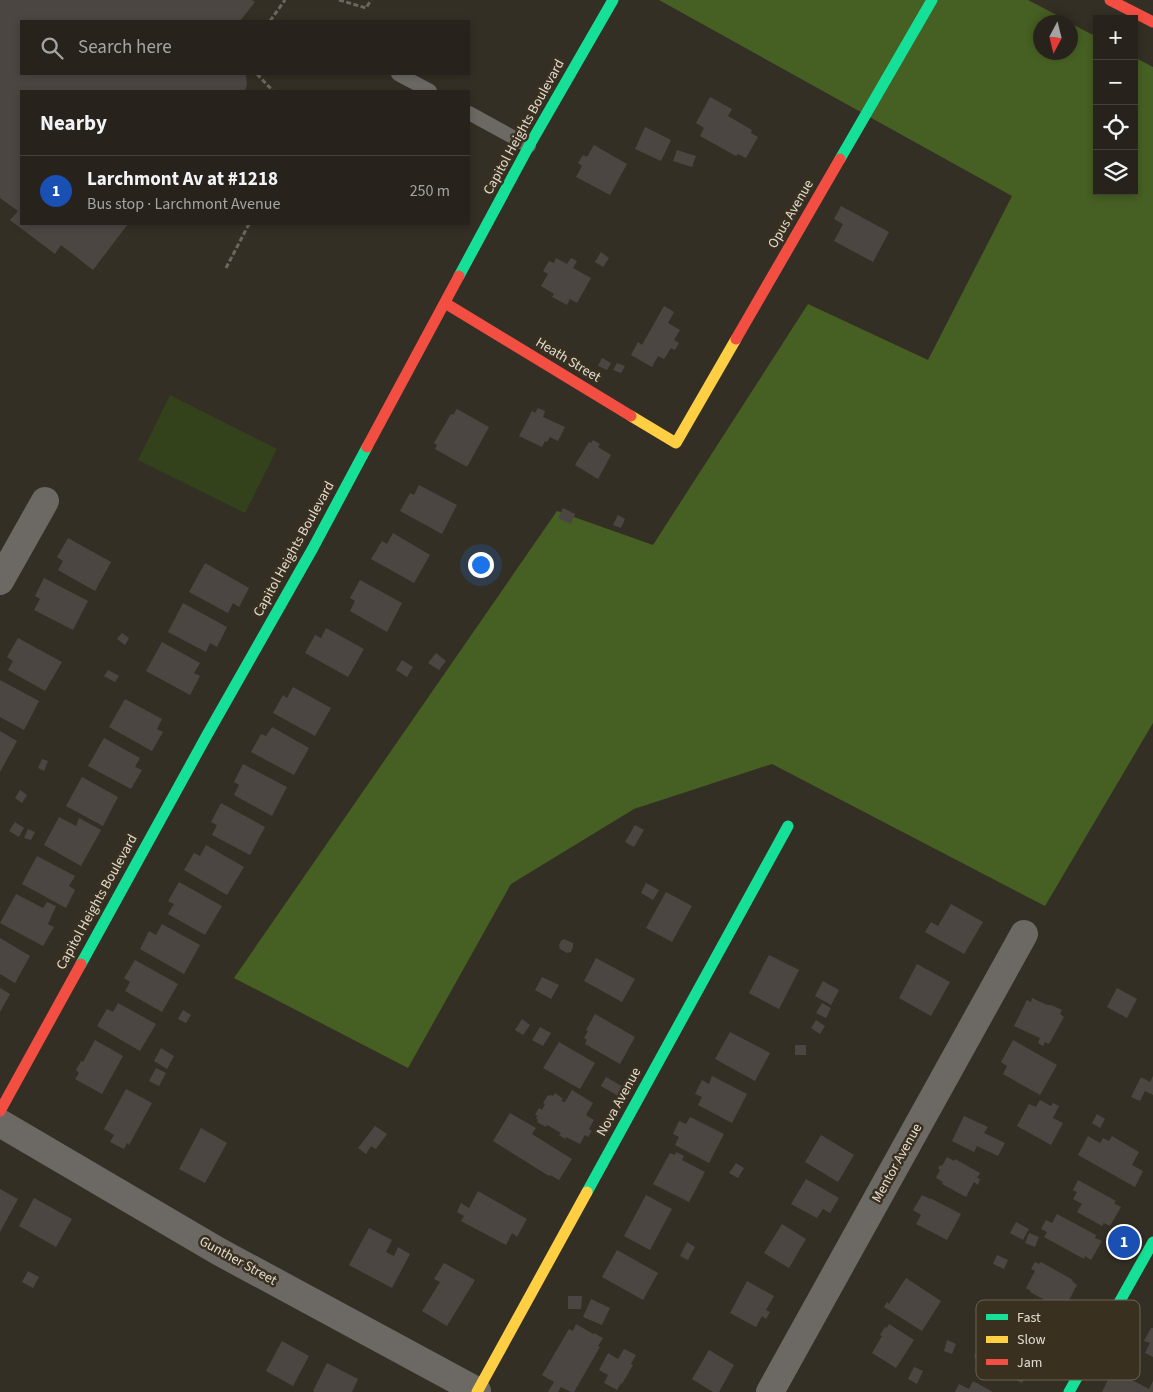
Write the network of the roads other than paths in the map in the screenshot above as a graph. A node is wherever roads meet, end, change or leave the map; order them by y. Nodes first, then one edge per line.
1 (613, 0) edge
2 (932, 0) edge
3 (1110, 0) edge
4 (1153, 22) edge
5 (400, 75) edge
6 (428, 90) edge
7 (470, 114) edge
8 (529, 146) junction
9 (445, 303) junction
10 (676, 443) joint
11 (45, 501) dead end
12 (7, 551) edge
13 (0, 581) edge
14 (788, 826) dead end
15 (1024, 934) dead end
16 (0, 1111) edge
17 (0, 1124) edge
18 (1153, 1242) edge
19 (1121, 1300) edge
20 (1076, 1380) edge
21 (478, 1392) edge
22 (770, 1392) edge
23 (1069, 1392) edge

1 - 8 street, Capitol Heights Boulevard
2 - 10 street, Opus Avenue
3 - 4 street
5 - 6 lane
7 - 8 lane
8 - 9 street, Capitol Heights Boulevard
9 - 10 street, Heath Street
9 - 16 street, Capitol Heights Boulevard
11 - 12 street
12 - 13 street
14 - 21 street, Nova Avenue
15 - 22 street, Mentor Avenue
17 - 21 street, Gunther Street
18 - 19 street
20 - 23 street

